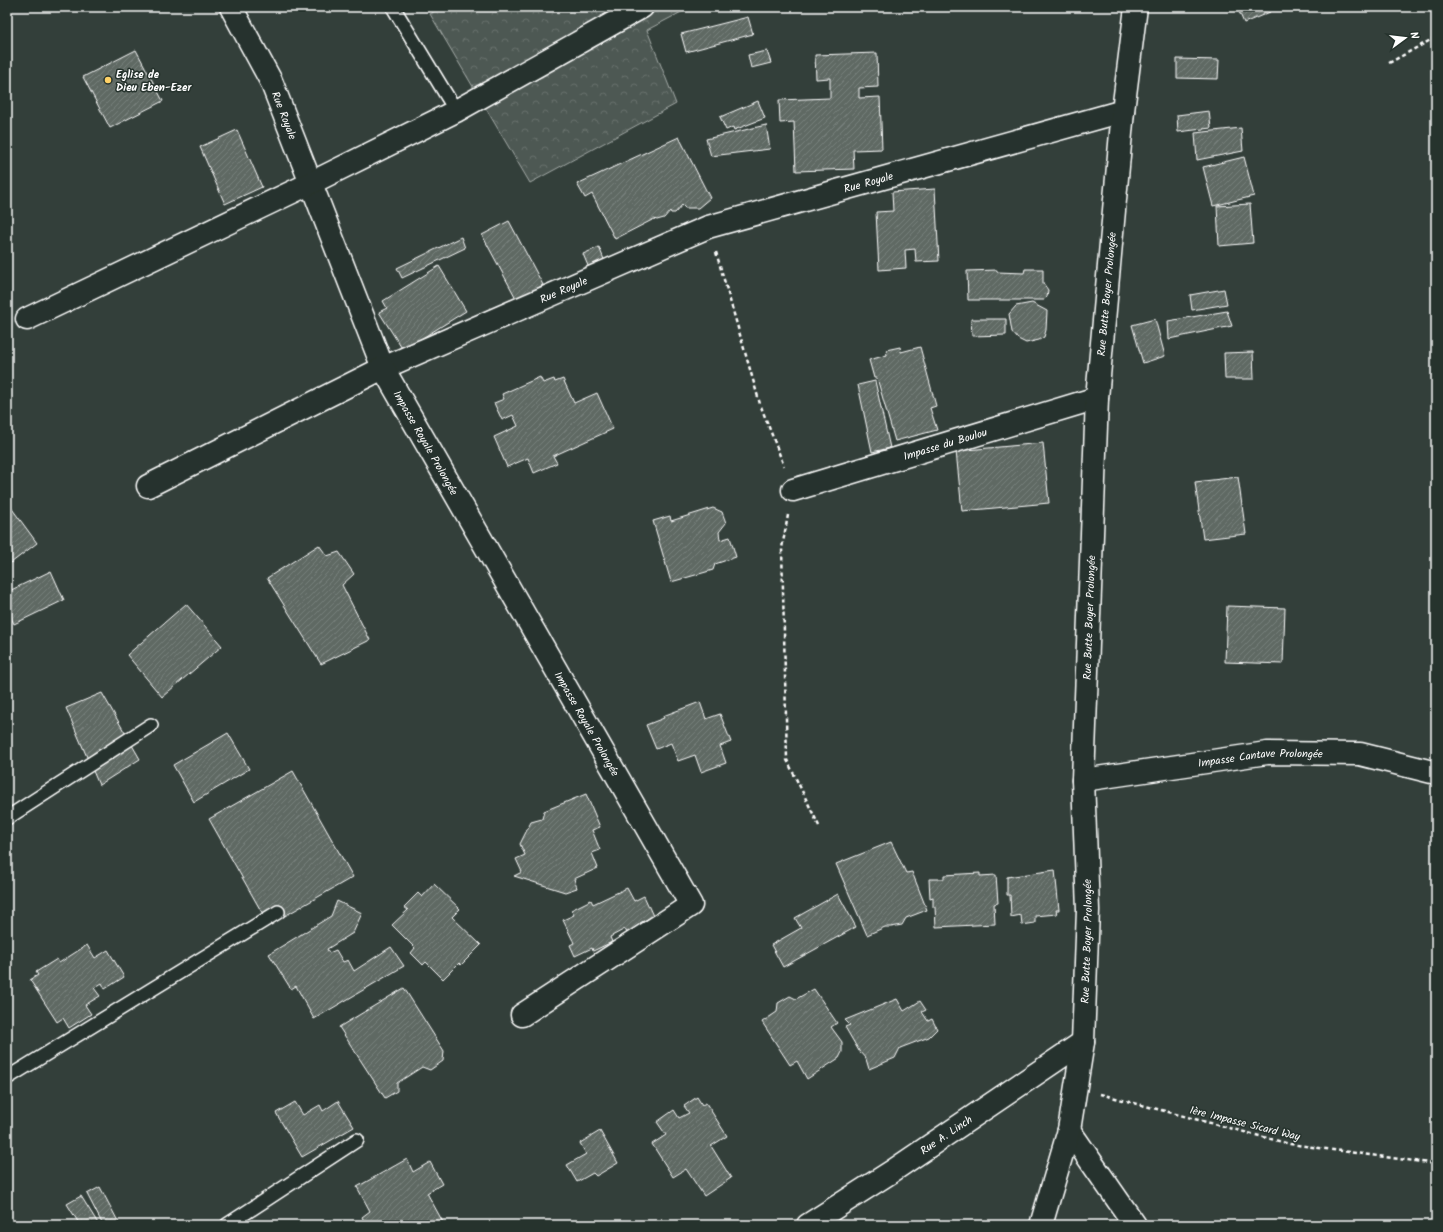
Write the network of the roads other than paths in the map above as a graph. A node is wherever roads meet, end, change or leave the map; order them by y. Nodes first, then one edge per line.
1 (231, 7) edge
2 (393, 7) edge
3 (642, 7) edge
4 (1136, 7) edge
5 (456, 111) junction
6 (1123, 111) junction
7 (310, 184) junction
8 (27, 319) dead end
9 (383, 368) junction
10 (1097, 398) junction
11 (148, 486) dead end
12 (793, 490) road end
13 (151, 725) dead end
14 (1436, 773) edge
15 (1083, 780) junction
16 (7, 818) edge
17 (278, 912) dead end
18 (522, 1015) dead end
19 (1083, 1042) junction
20 (7, 1078) edge
21 (1068, 1130) junction
22 (357, 1140) dead end
23 (228, 1225) edge
24 (808, 1225) edge
25 (1041, 1225) edge
26 (1135, 1225) edge

1 - 7 street, Rue Royale
2 - 5 lane
3 - 5 street
4 - 6 street, Rue Butte Boyer Prolongée
5 - 7 street
6 - 9 street, Rue Royale
6 - 10 street, Rue Butte Boyer Prolongée
7 - 8 street
7 - 9 street, Rue Royale
9 - 11 street
9 - 18 street, Impasse Royale Prolongée
10 - 12 street, Impasse du Boulou
10 - 15 street, Rue Butte Boyer Prolongée
13 - 16 lane
14 - 15 street, Impasse Cantave Prolongée
15 - 19 street, Rue Butte Boyer Prolongée
17 - 20 lane
19 - 21 street, Rue Butte Boyer Prolongée
19 - 24 street, Rue A. Linch
21 - 25 street, Rue Butte Boyer Prolongée
21 - 26 street
22 - 23 lane

